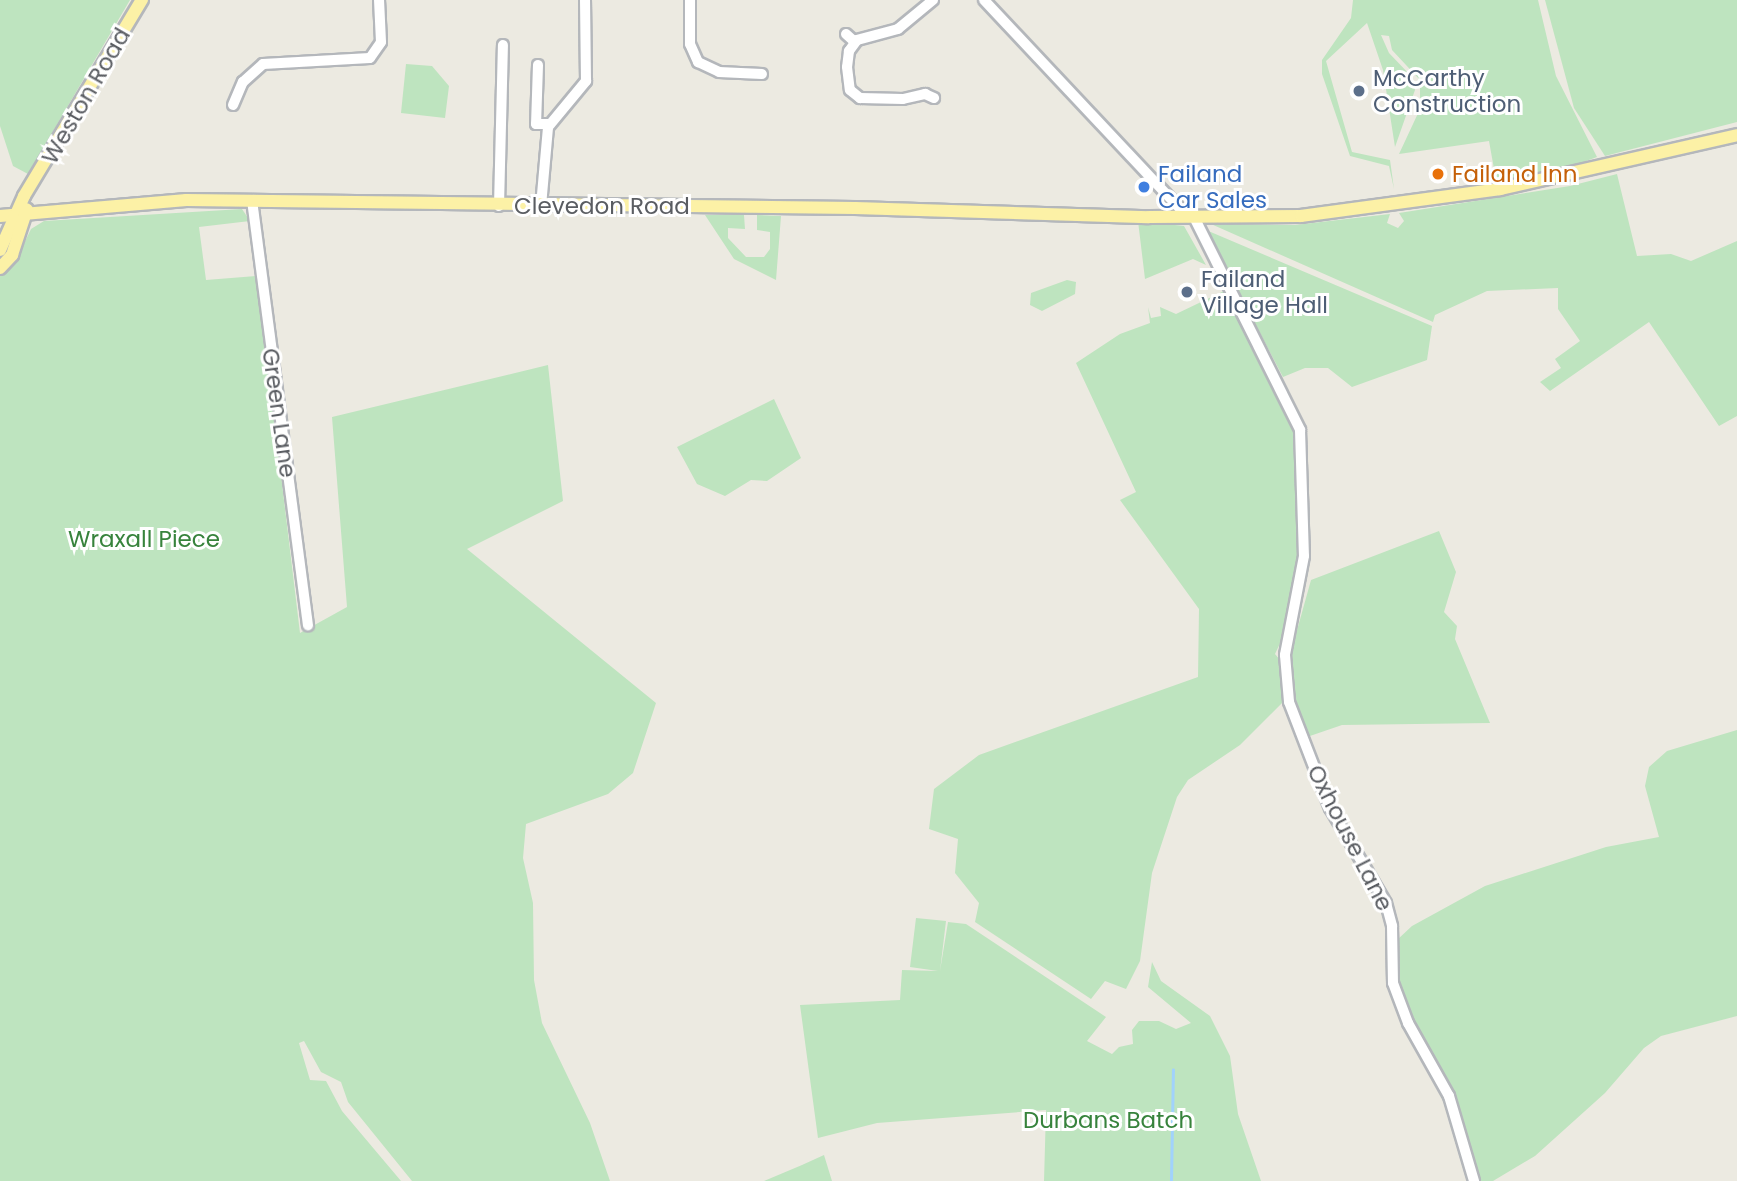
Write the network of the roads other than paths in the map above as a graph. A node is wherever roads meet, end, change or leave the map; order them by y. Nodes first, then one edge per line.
1 (142, 0) edge
2 (379, 0) edge
3 (585, 0) edge
4 (690, 0) edge
5 (933, 0) edge
6 (984, 0) edge
7 (845, 34) dead end
8 (855, 42) junction
9 (503, 45) dead end
10 (538, 65) dead end
11 (758, 77) dead end
12 (234, 98) dead end
13 (934, 98) dead end
14 (549, 124) junction
15 (1737, 135) edge
16 (251, 200) junction
17 (499, 206) junction
18 (541, 206) junction
19 (0, 209) edge
20 (23, 211) junction
21 (1186, 215) junction
22 (0, 216) edge
23 (1, 245) edge
24 (0, 268) edge
25 (308, 625) dead end
26 (1474, 1181) edge

1 - 20 main road, Weston Road
2 - 12 street
3 - 14 street
4 - 11 street
5 - 8 street
6 - 21 street, Oxhouse Lane
7 - 8 street
8 - 13 street
9 - 17 street
10 - 14 street
14 - 18 street
15 - 21 main road, Clevedon Road
16 - 17 main road, Clevedon Road
16 - 20 main road, Clevedon Road
16 - 25 street, Green Lane
17 - 18 main road, Clevedon Road
18 - 21 main road, Clevedon Road
19 - 20 main road, Clevedon Road
20 - 22 main road, Clevedon Road
20 - 23 main road
20 - 24 main road
21 - 26 street, Oxhouse Lane

